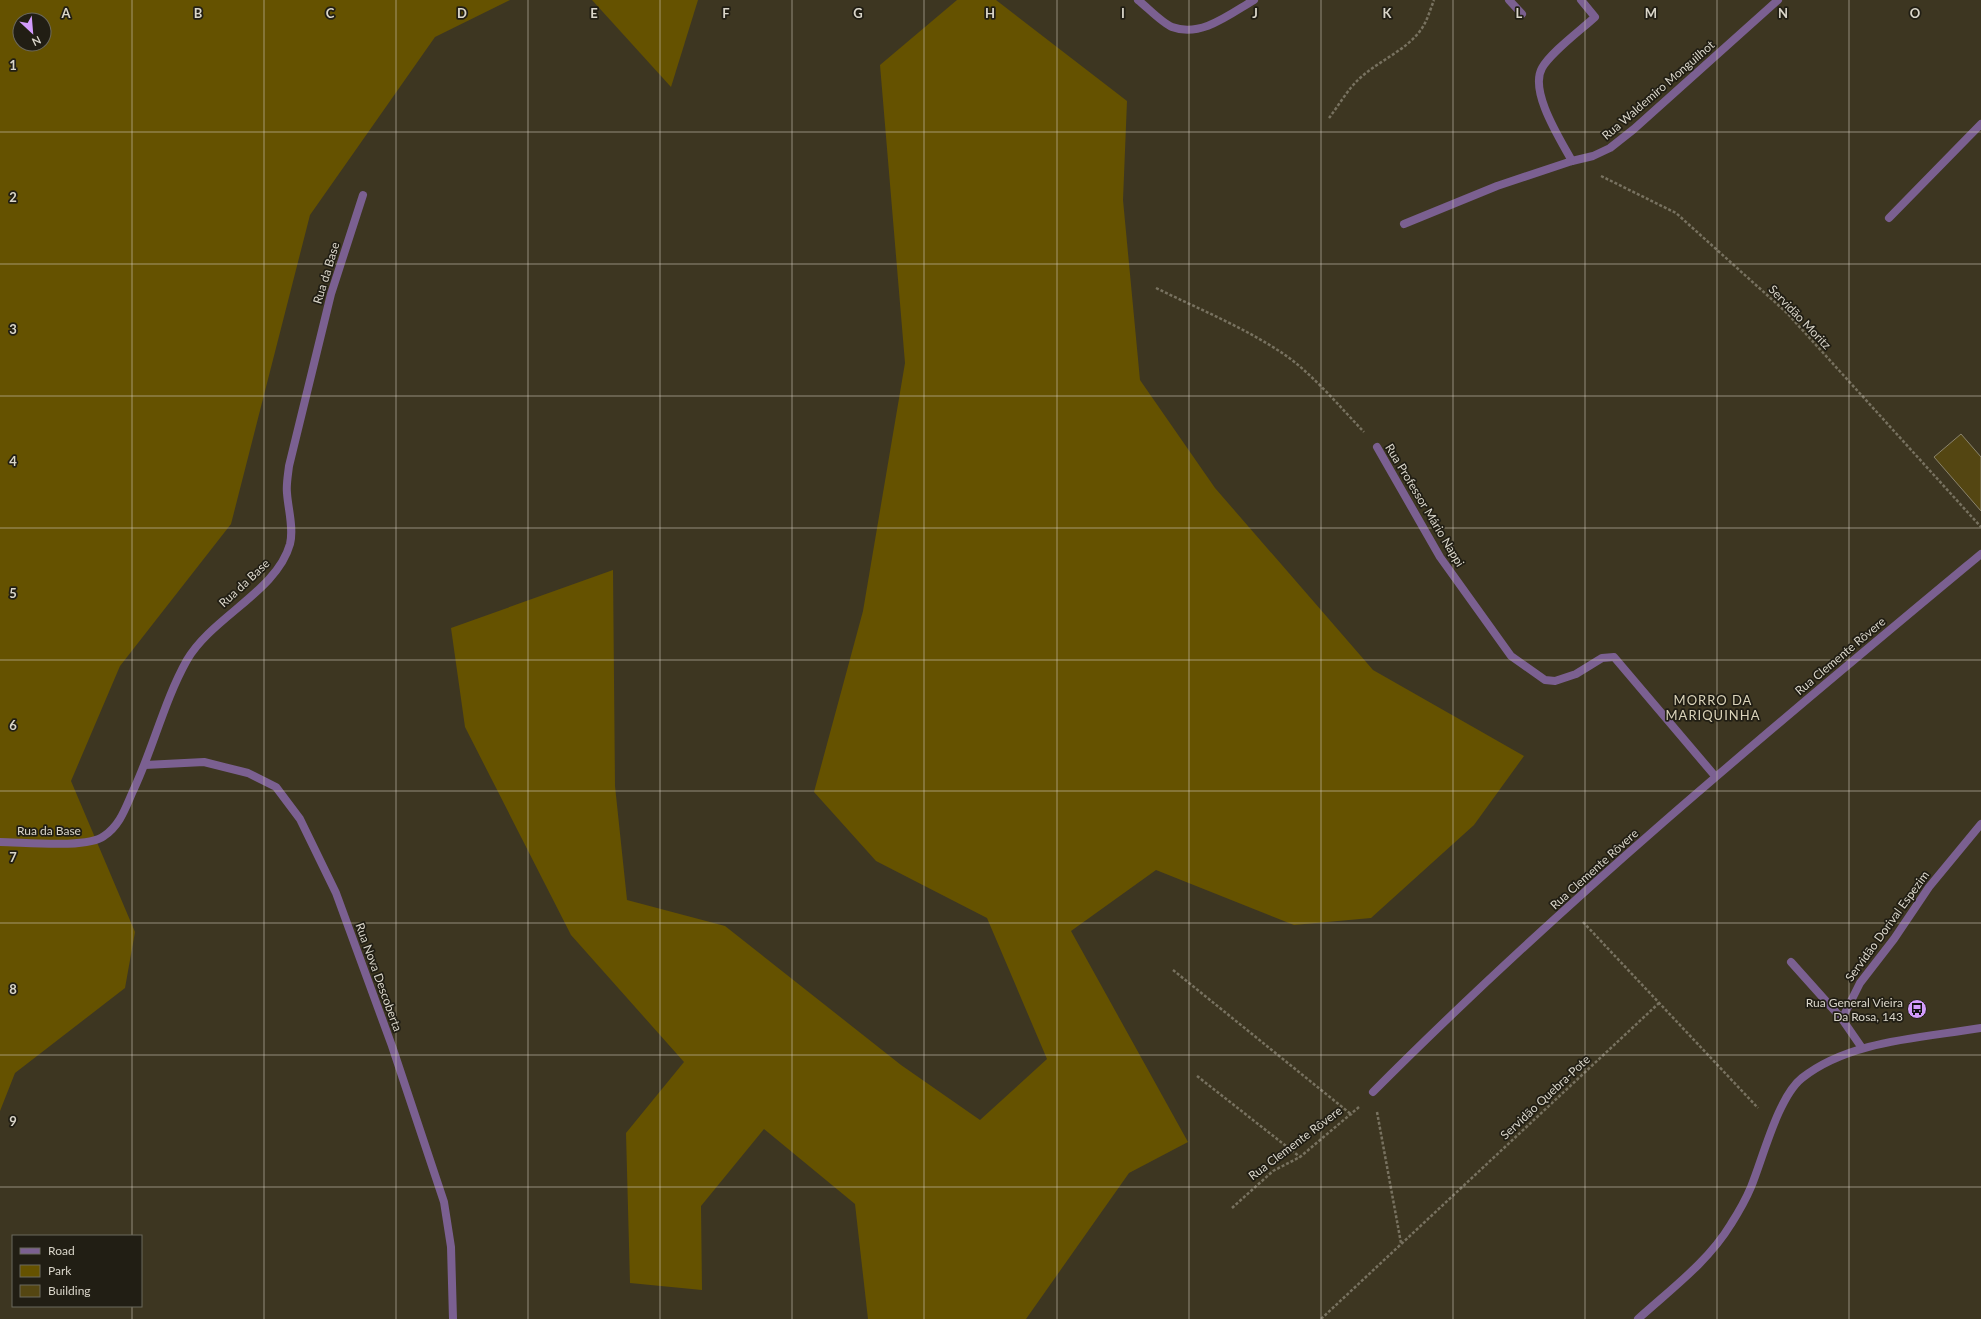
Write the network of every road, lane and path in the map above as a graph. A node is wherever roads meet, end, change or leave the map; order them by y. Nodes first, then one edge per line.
1 (1138, 0) edge
2 (1254, 0) edge
3 (1434, 0) edge
4 (1509, 0) edge
5 (1581, 0) edge
6 (1778, 0) edge
7 (1522, 14) dead end
8 (1329, 118) dead end
9 (1981, 124) edge
10 (1572, 161) junction
11 (363, 195) dead end
12 (1889, 218) dead end
13 (1404, 224) dead end
14 (1156, 288) dead end
15 (1378, 447) joint
16 (1981, 527) edge
17 (1981, 554) edge
18 (145, 765) junction
19 (1715, 776) junction
20 (1981, 824) edge
21 (0, 842) edge
22 (1569, 908) junction
23 (1791, 962) dead end
24 (1173, 970) dead end
25 (1659, 1003) junction
26 (1842, 1019) junction
27 (1981, 1028) edge
28 (1862, 1048) junction
29 (1197, 1076) dead end
30 (1373, 1092) junction
31 (1352, 1115) junction
32 (1774, 1124) junction
33 (1300, 1157) junction
34 (1232, 1208) dead end
35 (1401, 1243) junction
36 (453, 1319) edge
37 (1321, 1319) edge
38 (1638, 1319) edge

1 - 2 street
3 - 8 path
4 - 7 street
5 - 10 street
6 - 10 street, Rua Waldemiro Monguilhot
9 - 12 street
10 - 13 street, Rua Waldemiro Monguilhot
10 - 16 path, Servidão Moritz
11 - 18 street, Rua da Base
14 - 15 path, Rua Professor Mário Nappi
15 - 19 street, Rua Professor Mário Nappi
17 - 19 street, Rua Clemente Rôvere
18 - 21 street, Rua da Base
18 - 36 street, Rua Nova Descoberta
19 - 22 street, Rua Clemente Rôvere
20 - 26 street, Servidão Dorival Espezim
22 - 25 path
22 - 30 street, Rua Clemente Rôvere
23 - 26 street
24 - 31 path
25 - 32 path
25 - 35 path, Servidão Quebra-Pote
26 - 28 street
27 - 28 street
28 - 32 street
29 - 33 path
30 - 31 path, Rua Clemente Rôvere
30 - 35 path
31 - 33 path, Rua Clemente Rôvere
32 - 38 street
33 - 34 path, Rua Clemente Rôvere
35 - 37 path, Servidão Quebra-Pote

